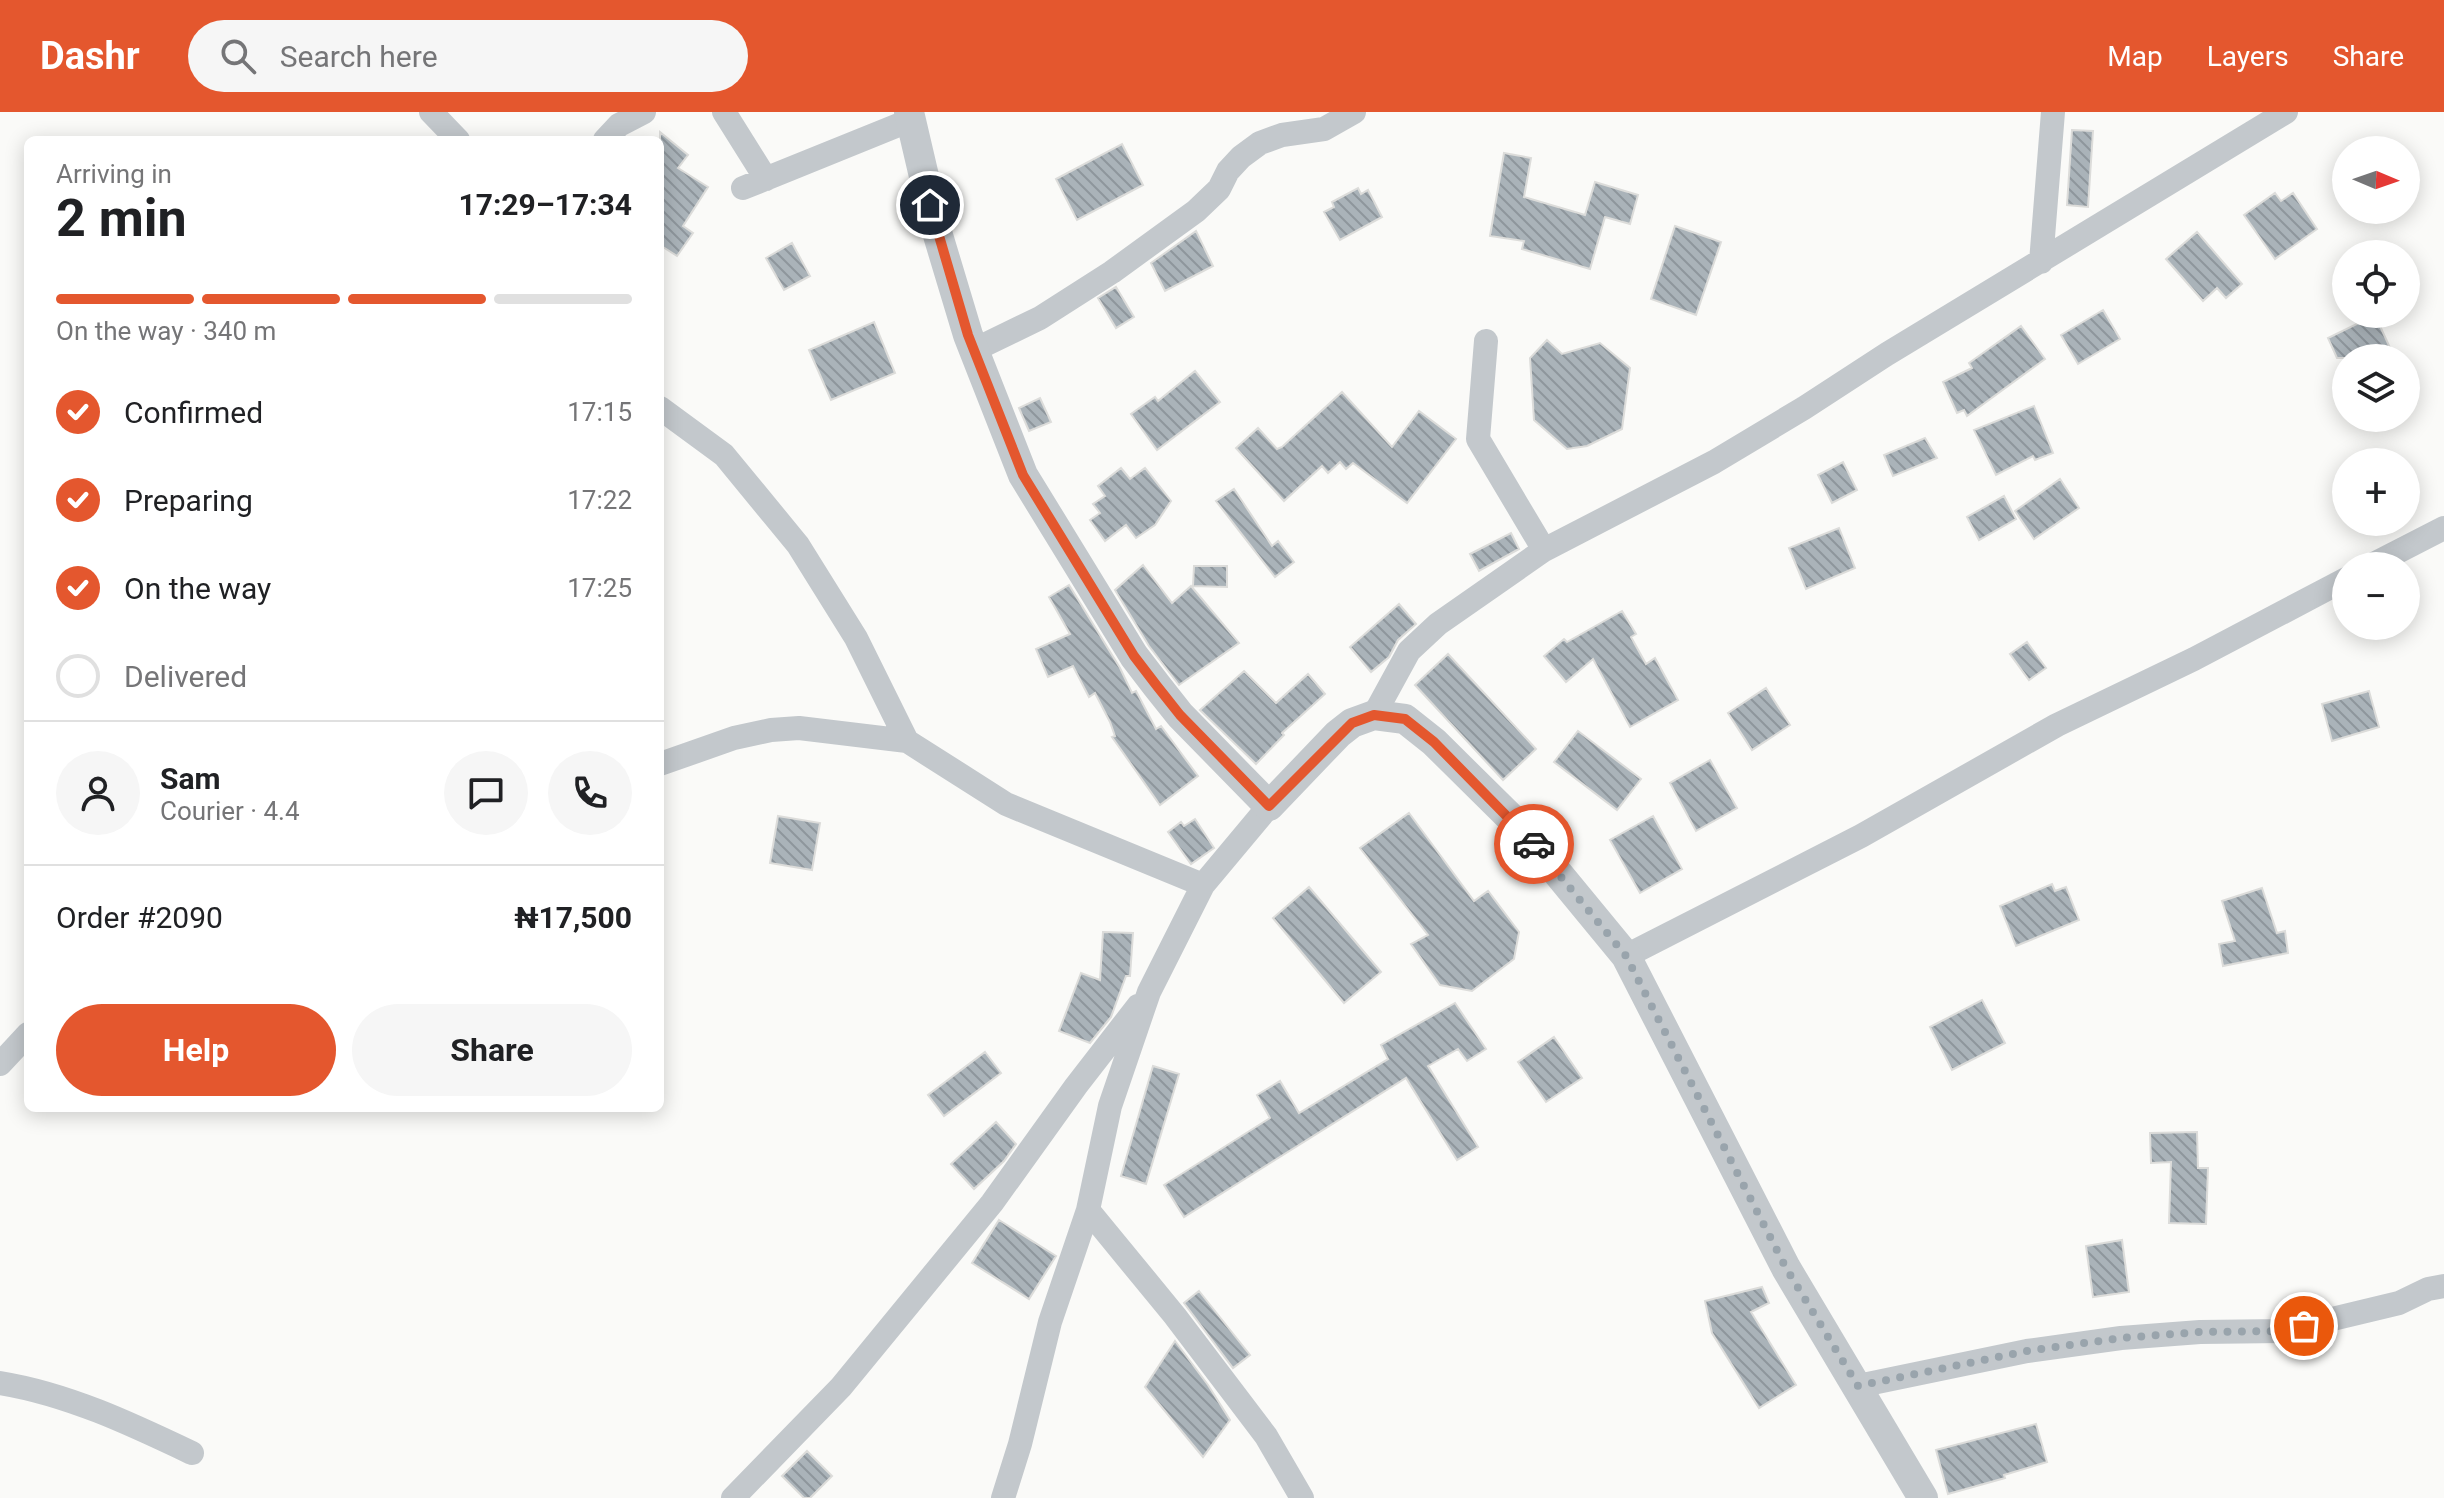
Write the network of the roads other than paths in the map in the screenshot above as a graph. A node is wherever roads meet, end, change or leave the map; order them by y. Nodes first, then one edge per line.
1 (431, 112) edge
2 (644, 112) edge
3 (724, 112) edge
4 (1354, 112) edge
5 (2053, 112) edge
6 (2286, 112) edge
7 (910, 116) edge
8 (454, 136) edge
9 (609, 136) edge
10 (766, 179) junction
11 (743, 188) dead end
12 (2041, 262) junction
13 (1486, 341) dead end
14 (974, 350) junction
15 (664, 411) edge
16 (2444, 528) edge
17 (1544, 550) junction
18 (2397, 552) edge
19 (2332, 586) edge
20 (1374, 715) junction
21 (907, 741) junction
22 (666, 760) edge
23 (1269, 806) junction
24 (1203, 885) junction
25 (1626, 956) junction
26 (1149, 992) junction
27 (24, 1038) edge
28 (0, 1064) edge
29 (1088, 1210) junction
30 (2444, 1286) edge
31 (0, 1383) edge
32 (1858, 1386) junction
33 (192, 1453) dead end
34 (733, 1498) edge
35 (1003, 1498) edge
36 (1302, 1498) edge
37 (1923, 1498) edge

1 - 8 street
2 - 9 street
3 - 10 street
4 - 14 street
5 - 12 street
6 - 12 street
7 - 10 street
7 - 14 street
10 - 11 street
12 - 17 street
13 - 17 street
14 - 23 street
15 - 21 street
16 - 18 street
17 - 20 street
19 - 25 street
20 - 23 street
20 - 25 street
21 - 22 street
21 - 24 street
23 - 24 street
24 - 26 street
25 - 32 street
26 - 29 street
26 - 34 street
27 - 28 street
29 - 35 street
29 - 36 street
30 - 32 street
31 - 33 street
32 - 37 street

